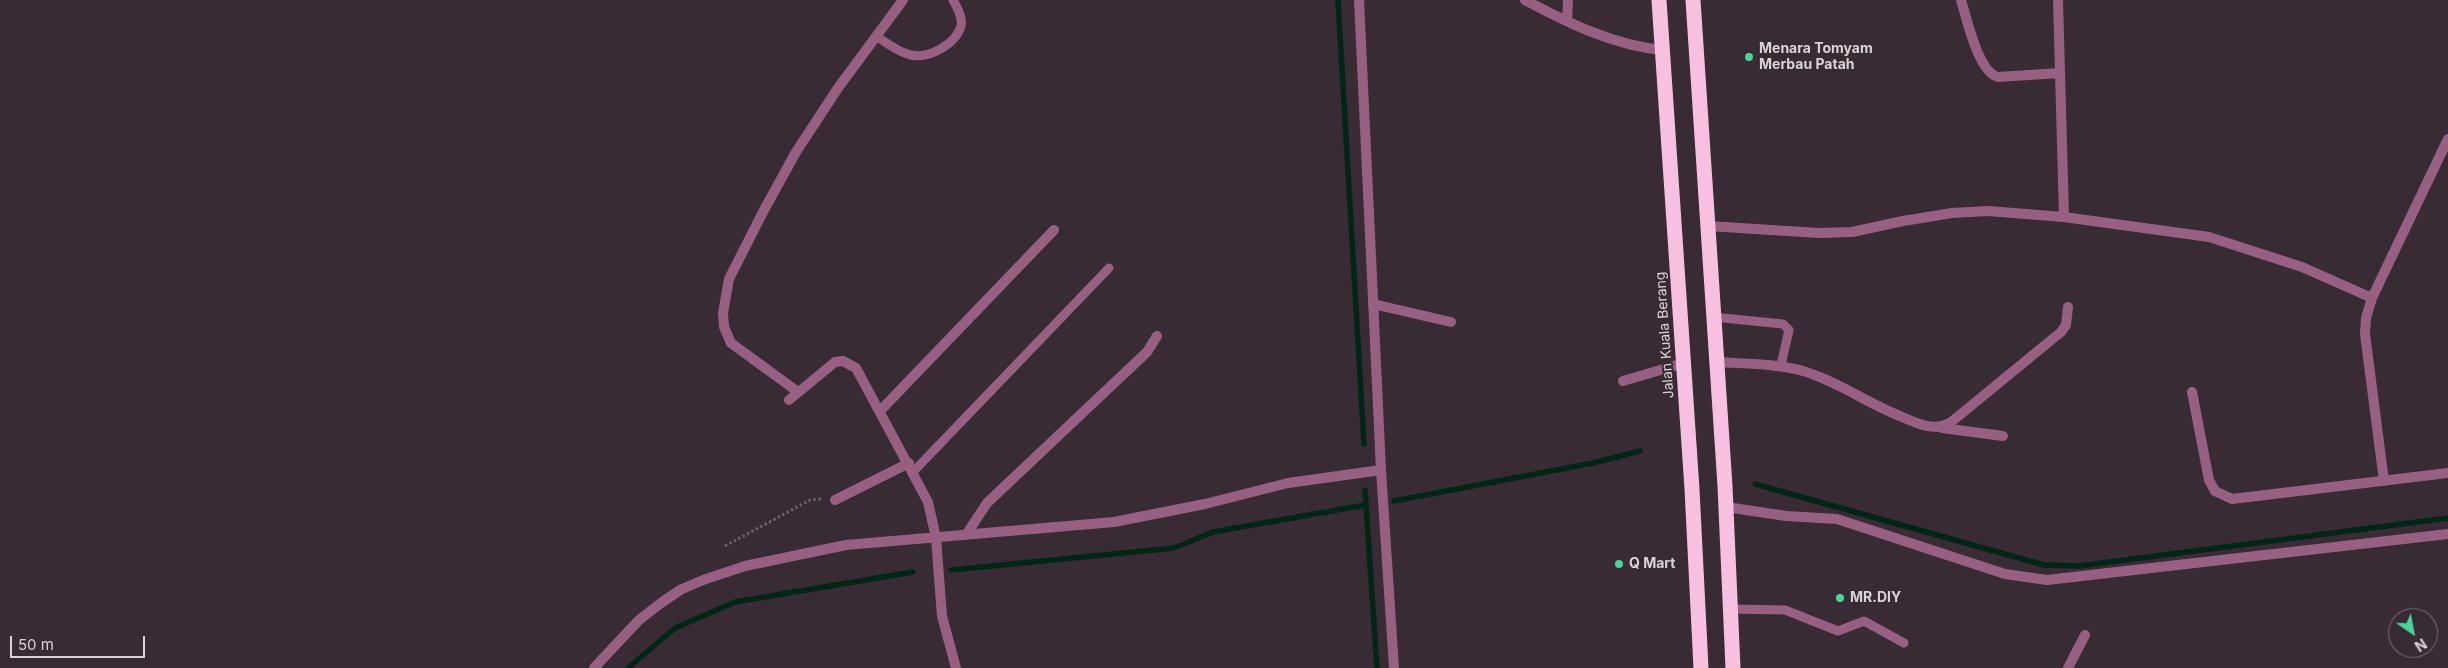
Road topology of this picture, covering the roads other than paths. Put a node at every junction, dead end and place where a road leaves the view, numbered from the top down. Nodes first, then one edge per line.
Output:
1 (903, 0) edge
2 (953, 0) edge
3 (1360, 0) edge
4 (1525, 0) edge
5 (1568, 0) edge
6 (1659, 0) edge
7 (1693, 0) edge
8 (1961, 0) edge
9 (2058, 0) edge
10 (1567, 21) junction
11 (877, 37) junction
12 (1662, 50) junction
13 (2060, 73) junction
14 (2448, 138) edge
15 (2064, 217) junction
16 (1708, 226) junction
17 (1054, 230) dead end
18 (1109, 268) dead end
19 (2372, 298) junction
20 (1373, 304) junction
21 (2068, 308) dead end
22 (1713, 316) junction
23 (1451, 322) dead end
24 (1157, 336) dead end
25 (1716, 362) junction
26 (1684, 363) junction
27 (1781, 365) junction
28 (1624, 381) dead end
29 (798, 392) junction
30 (2192, 392) dead end
31 (789, 400) dead end
32 (880, 411) junction
33 (1942, 428) junction
34 (2003, 436) dead end
35 (911, 468) junction
36 (1381, 470) junction
37 (2448, 473) edge
38 (2384, 481) junction
39 (835, 500) road end
40 (1726, 507) junction
41 (2448, 534) edge
42 (966, 535) junction
43 (936, 538) junction
44 (1730, 609) junction
45 (2086, 635) dead end
46 (1904, 643) dead end
47 (594, 668) edge
48 (956, 668) edge
49 (1394, 668) edge
50 (1701, 668) edge
51 (1733, 668) edge
52 (2068, 668) edge

1 - 11 street
2 - 11 lane
3 - 20 street
4 - 10 street
5 - 10 street
6 - 12 highway, Jalan Kuala Berang
7 - 16 highway
8 - 13 street
9 - 13 street
10 - 12 street
11 - 29 street
12 - 26 highway, Jalan Kuala Berang
13 - 15 street
14 - 19 street
15 - 16 street
15 - 19 street
16 - 22 highway
17 - 32 street
18 - 35 lane
19 - 38 street
20 - 23 street
20 - 36 street
21 - 33 street
22 - 25 highway
22 - 27 lane
24 - 42 street
25 - 27 street
25 - 40 highway
26 - 28 street
26 - 50 highway, Jalan Kuala Berang
27 - 33 street
29 - 31 street
29 - 32 street
30 - 38 street
32 - 35 street
33 - 34 street
35 - 39 street
35 - 43 street
36 - 42 street
36 - 49 street
37 - 38 street
40 - 41 street
40 - 44 highway
42 - 43 street
43 - 47 street
43 - 48 street
44 - 46 lane
44 - 51 highway
45 - 52 street

